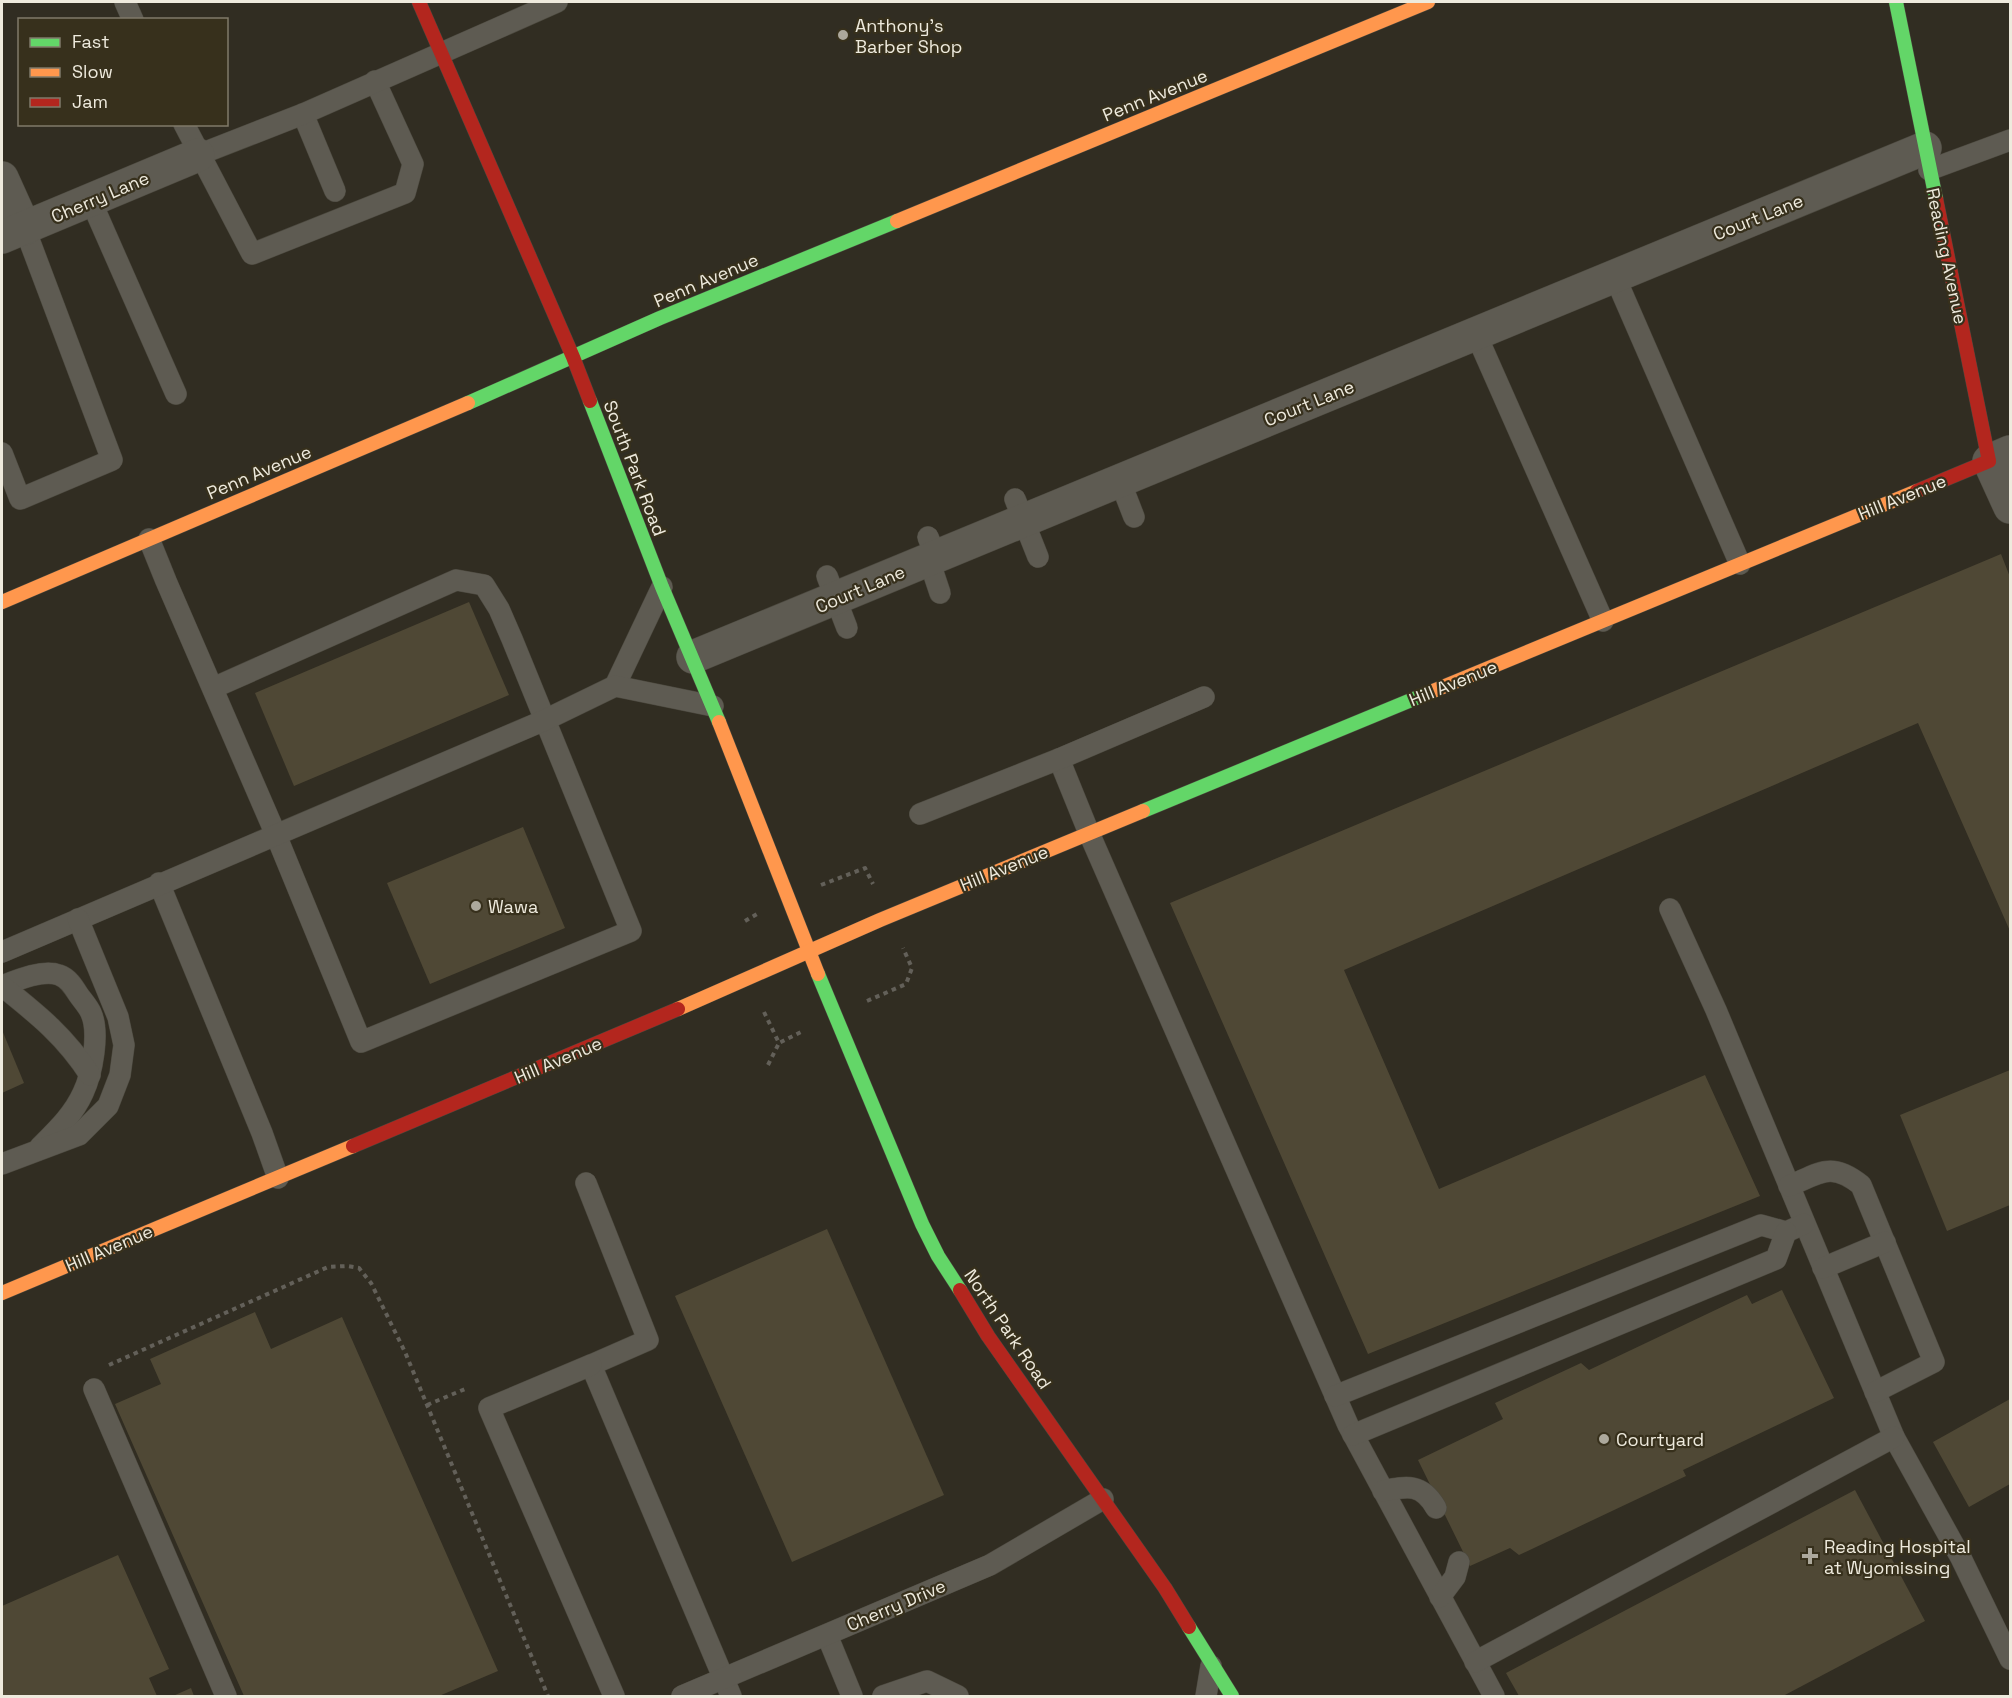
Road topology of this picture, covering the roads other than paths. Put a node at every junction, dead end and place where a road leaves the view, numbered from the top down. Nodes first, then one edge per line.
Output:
1 (125, 2) edge
2 (419, 2) edge
3 (557, 2) edge
4 (1428, 2) edge
5 (1896, 2) edge
6 (132, 18) edge
7 (442, 51) junction
8 (375, 81) junction
9 (303, 114) junction
10 (185, 126) edge
11 (2010, 140) edge
12 (198, 155) junction
13 (1927, 159) junction
14 (2, 178) edge
15 (335, 191) dead end
16 (91, 201) junction
17 (13, 233) edge
18 (1615, 277) junction
19 (1476, 334) junction
20 (573, 357) junction
21 (176, 394) dead end
22 (2, 453) edge
23 (2000, 457) edge
24 (1120, 481) junction
25 (2010, 507) edge
26 (1019, 510) junction
27 (1134, 517) dead end
28 (149, 539) junction
29 (931, 552) junction
30 (1038, 557) dead end
31 (1740, 564) junction
32 (662, 587) junction
33 (940, 592) dead end
34 (2, 602) edge
35 (1603, 621) junction
36 (693, 657) junction
37 (615, 686) junction
38 (213, 688) junction
39 (1204, 697) dead end
40 (713, 706) junction
41 (545, 720) junction
42 (1059, 759) junction
43 (920, 814) dead end
44 (1089, 833) junction
45 (276, 835) junction
46 (159, 883) junction
47 (1670, 909) dead end
48 (78, 919) junction
49 (809, 951) junction
50 (2, 952) edge
51 (2, 986) edge
52 (90, 1075) junction
53 (36, 1151) junction
54 (2, 1164) edge
55 (278, 1178) junction
56 (586, 1183) dead end
57 (1789, 1186) junction
58 (1795, 1228) junction
59 (1885, 1242) junction
60 (1823, 1268) junction
61 (2, 1293) edge
62 (591, 1365) junction
63 (94, 1389) road end
64 (1875, 1392) junction
65 (1335, 1396) junction
66 (1353, 1435) junction
67 (1894, 1437) junction
68 (1383, 1491) junction
69 (1103, 1499) junction
70 (1436, 1508) dead end
71 (1459, 1562) dead end
72 (1440, 1597) junction
73 (826, 1635) junction
74 (2010, 1659) edge
75 (1475, 1662) junction
76 (1211, 1666) junction
77 (727, 1688) edge
78 (226, 1696) edge
79 (614, 1696) edge
80 (682, 1696) edge
81 (852, 1696) edge
82 (883, 1696) edge
83 (958, 1696) edge
84 (1206, 1696) edge
85 (1232, 1696) edge
86 (1494, 1696) edge

1 - 6 lane
2 - 7 street, South Park Road
3 - 7 lane
4 - 20 street, Penn Avenue
5 - 13 street, Reading Avenue
7 - 8 lane
7 - 20 street, South Park Road
8 - 9 lane
8 - 12 lane
9 - 12 lane
9 - 15 lane
10 - 12 lane
11 - 13 lane
12 - 16 street, Cherry Lane
13 - 18 street, Court Lane
13 - 23 street, Reading Avenue
14 - 17 street
16 - 17 street, Cherry Lane
16 - 21 lane
17 - 22 lane
18 - 19 street, Court Lane
18 - 31 lane
19 - 24 street, Court Lane
19 - 35 lane
20 - 28 street, Penn Avenue
20 - 32 street, South Park Road
23 - 25 street, Reading Avenue
23 - 31 street, Hill Avenue
24 - 26 street, Court Lane
24 - 27 lane
26 - 29 street, Court Lane
26 - 30 lane
28 - 34 street, Penn Avenue
28 - 38 lane
29 - 33 lane
29 - 36 street, Court Lane
31 - 35 street, Hill Avenue
32 - 36 street, South Park Road
32 - 37 lane
35 - 44 street, Hill Avenue
36 - 40 street, South Park Road
37 - 40 lane
37 - 41 lane
38 - 41 lane
38 - 45 lane
39 - 42 lane
40 - 49 street, South Park Road
41 - 45 lane
41 - 45 lane
42 - 43 lane
42 - 44 lane
44 - 49 street, Hill Avenue
44 - 65 lane
45 - 46 lane
46 - 48 lane
46 - 55 lane
47 - 57 lane
48 - 50 lane
48 - 53 lane
49 - 55 street, Hill Avenue
49 - 69 street, North Park Road
51 - 52 lane
51 - 52 lane
52 - 53 lane
53 - 54 lane
55 - 61 street, Hill Avenue
56 - 62 lane
57 - 58 lane
57 - 59 lane
58 - 60 lane
58 - 65 lane
58 - 66 lane
59 - 60 lane
59 - 64 lane
60 - 64 lane
62 - 77 lane
62 - 79 lane
63 - 78 lane
64 - 67 lane
65 - 66 lane
66 - 68 lane
67 - 74 lane
67 - 75 lane
68 - 70 lane
68 - 72 lane
69 - 73 lane, Cherry Drive
69 - 76 street, North Park Road
71 - 72 lane
72 - 75 lane
73 - 77 lane, Cherry Drive
73 - 81 lane
75 - 86 lane
76 - 84 lane
76 - 85 street, North Park Road
77 - 80 lane, Cherry Drive
82 - 83 lane

